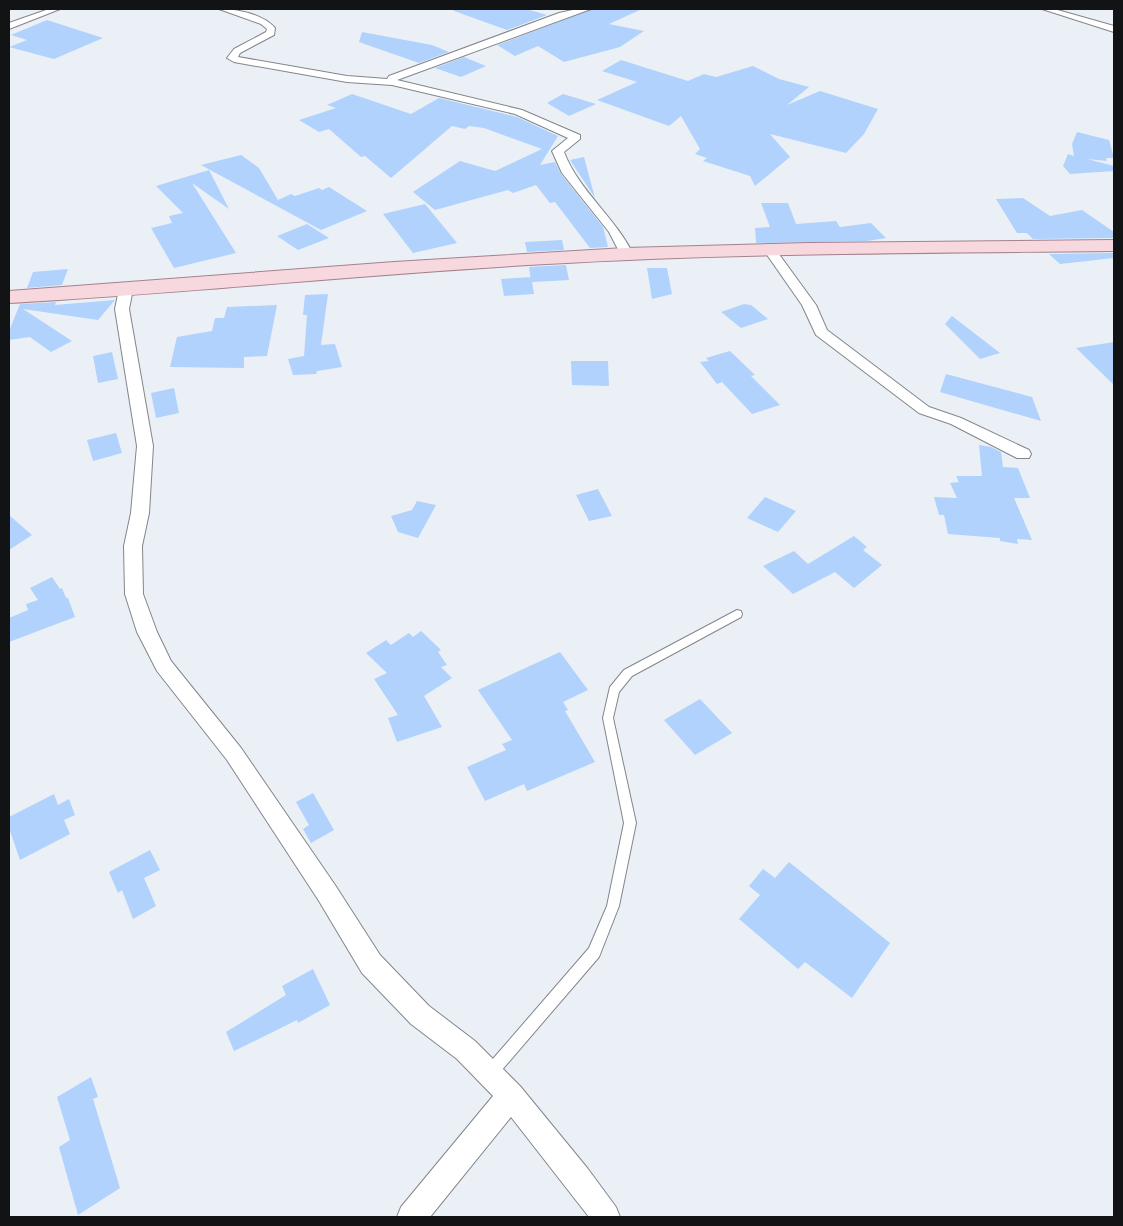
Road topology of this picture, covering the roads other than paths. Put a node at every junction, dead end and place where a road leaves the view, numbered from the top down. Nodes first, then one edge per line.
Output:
1 (56, 9) edge
2 (223, 9) edge
3 (546, 9) edge
4 (588, 9) edge
5 (1046, 9) edge
6 (562, 15) junction
7 (9, 26) edge
8 (1114, 29) edge
9 (392, 82) junction
10 (1114, 244) edge
11 (769, 249) junction
12 (626, 254) junction
13 (126, 289) junction
14 (9, 297) edge
15 (1023, 454) dead end
16 (737, 614) dead end
17 (489, 1073) junction
18 (511, 1095) junction
19 (411, 1217) edge
20 (606, 1217) edge

1 - 7 street
2 - 9 street
3 - 6 street
4 - 6 street
5 - 8 street
6 - 9 street
9 - 12 street
10 - 11 main road
11 - 12 main road
11 - 15 street
12 - 13 main road
13 - 14 main road
13 - 17 street
16 - 17 lane
17 - 18 street
18 - 19 street
18 - 20 street

